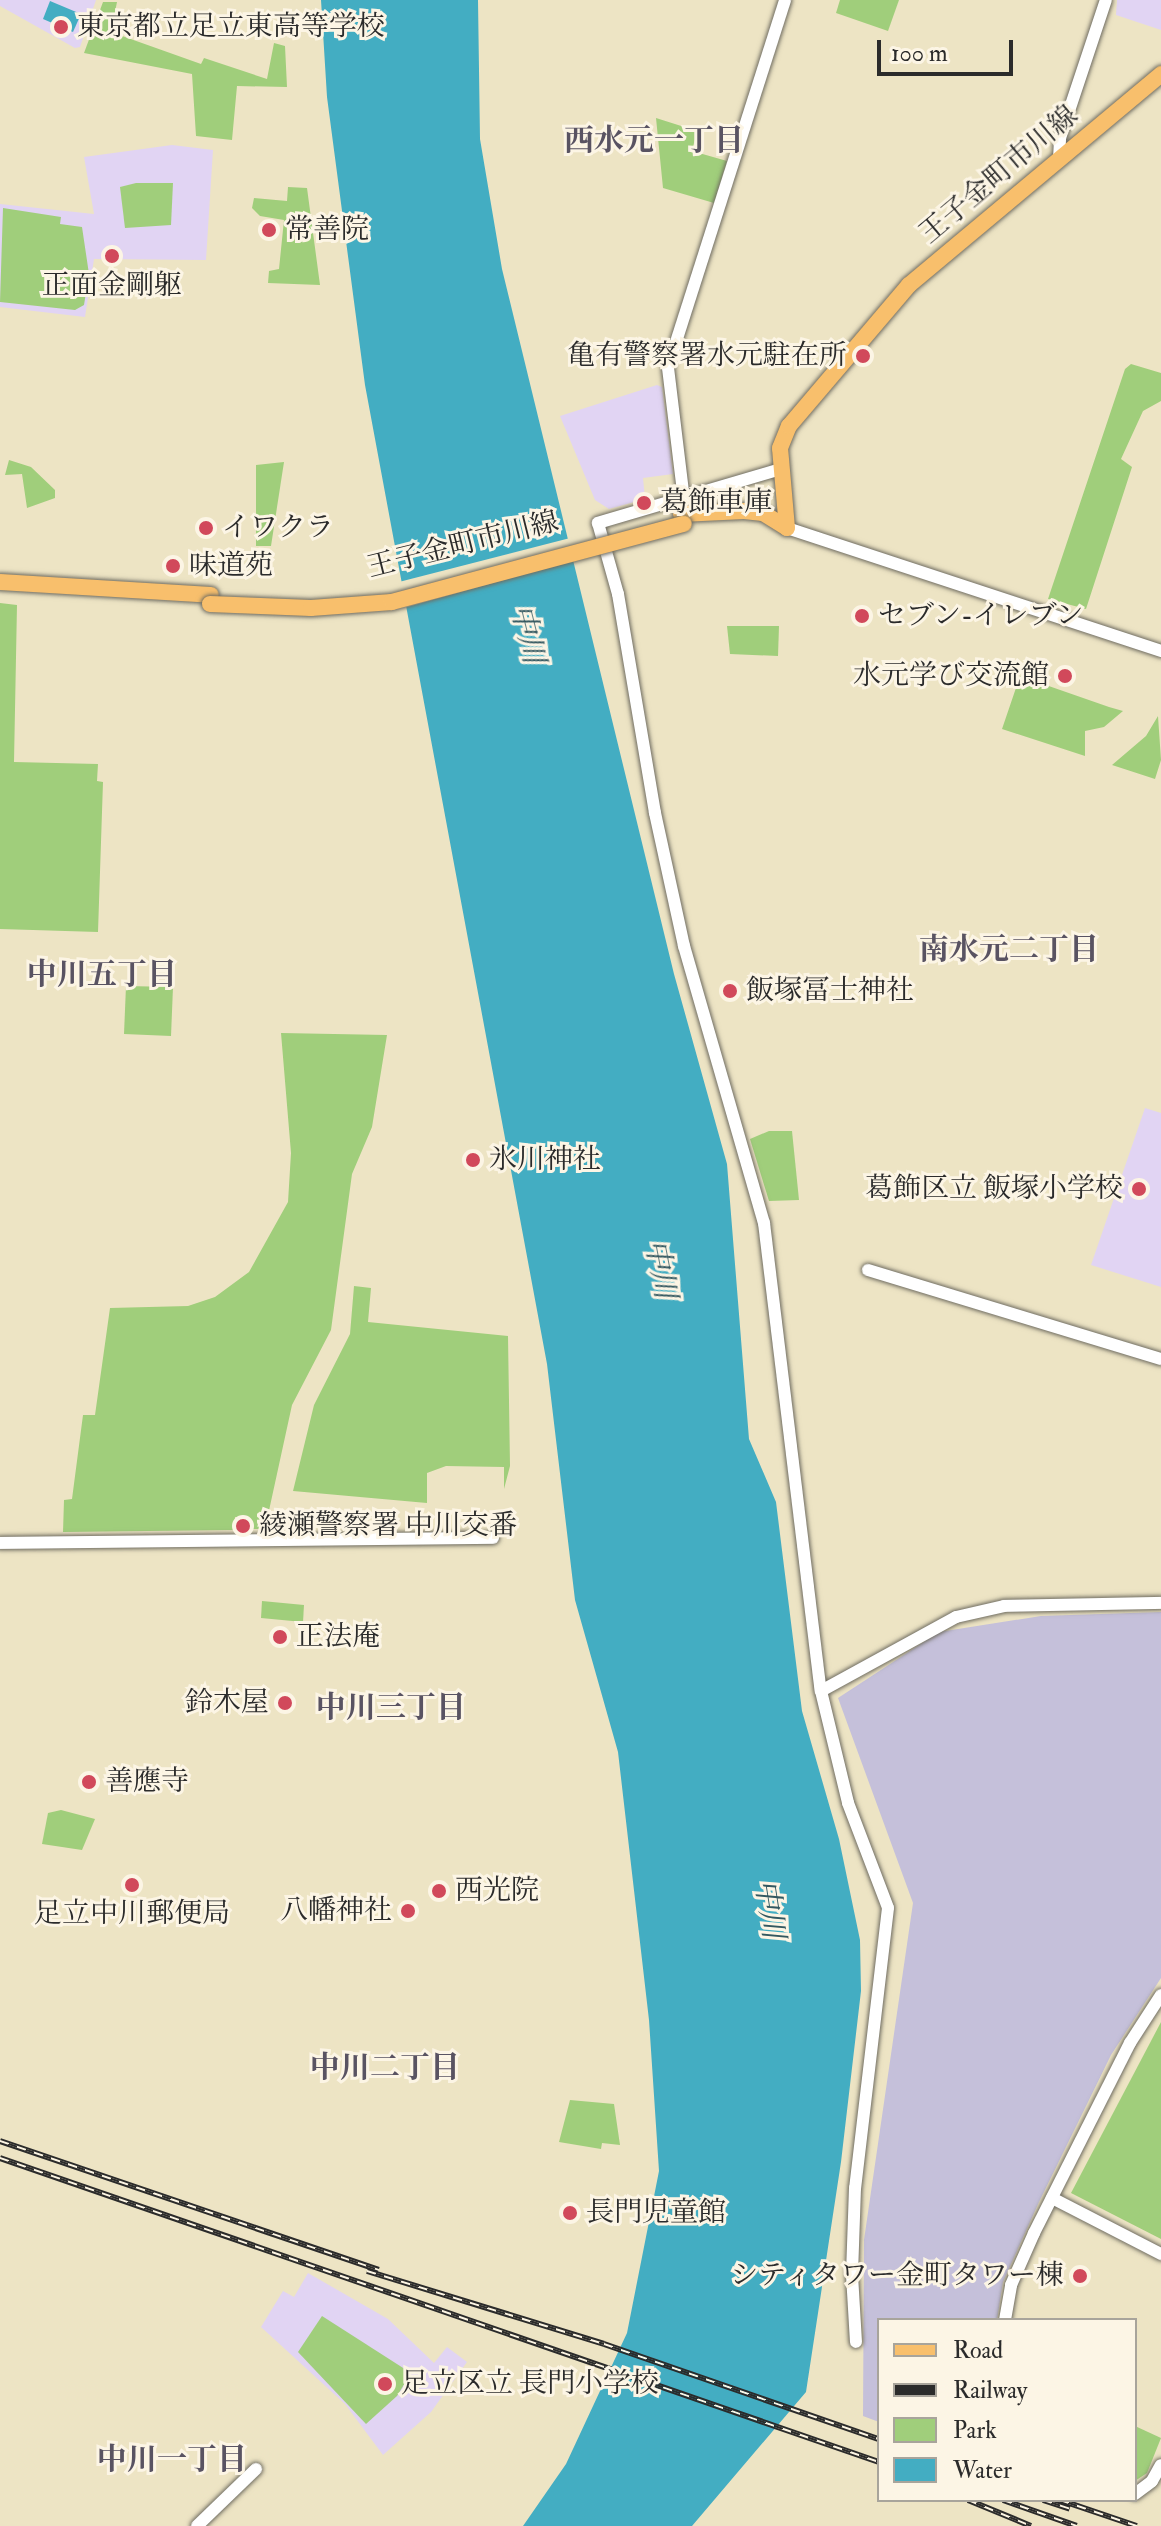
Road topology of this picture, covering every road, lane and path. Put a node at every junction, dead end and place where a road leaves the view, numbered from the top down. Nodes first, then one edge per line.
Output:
1 (785, 0) edge
2 (1106, 0) edge
3 (1161, 74) edge
4 (1059, 159) junction
5 (781, 469) junction
6 (683, 513) junction
7 (787, 528) junction
8 (0, 582) edge
9 (0, 589) edge
10 (210, 599) junction
11 (1161, 651) edge
12 (868, 1270) dead end
13 (1161, 1359) edge
14 (493, 1538) dead end
15 (0, 1543) edge
16 (1161, 1603) edge
17 (821, 1691) junction
18 (1161, 1995) edge
19 (1052, 2198) junction
20 (1161, 2254) edge
21 (1005, 2318) edge
22 (856, 2342) dead end
23 (1161, 2465) edge
24 (256, 2469) dead end
25 (1137, 2492) edge
26 (197, 2526) edge

1 - 6 street
2 - 4 street
3 - 4 main road, 王子金町市川線
4 - 5 main road, 王子金町市川線
5 - 6 street
5 - 7 main road, 王子金町市川線
6 - 7 main road, 王子金町市川線
6 - 10 main road, 王子金町市川線
6 - 17 street
7 - 11 street
8 - 10 main road, 王子金町市川線
9 - 10 main road, 王子金町市川線
12 - 13 street
14 - 15 street
16 - 17 street
17 - 22 street
18 - 19 street
19 - 20 street
19 - 21 street
23 - 25 street
24 - 26 street

